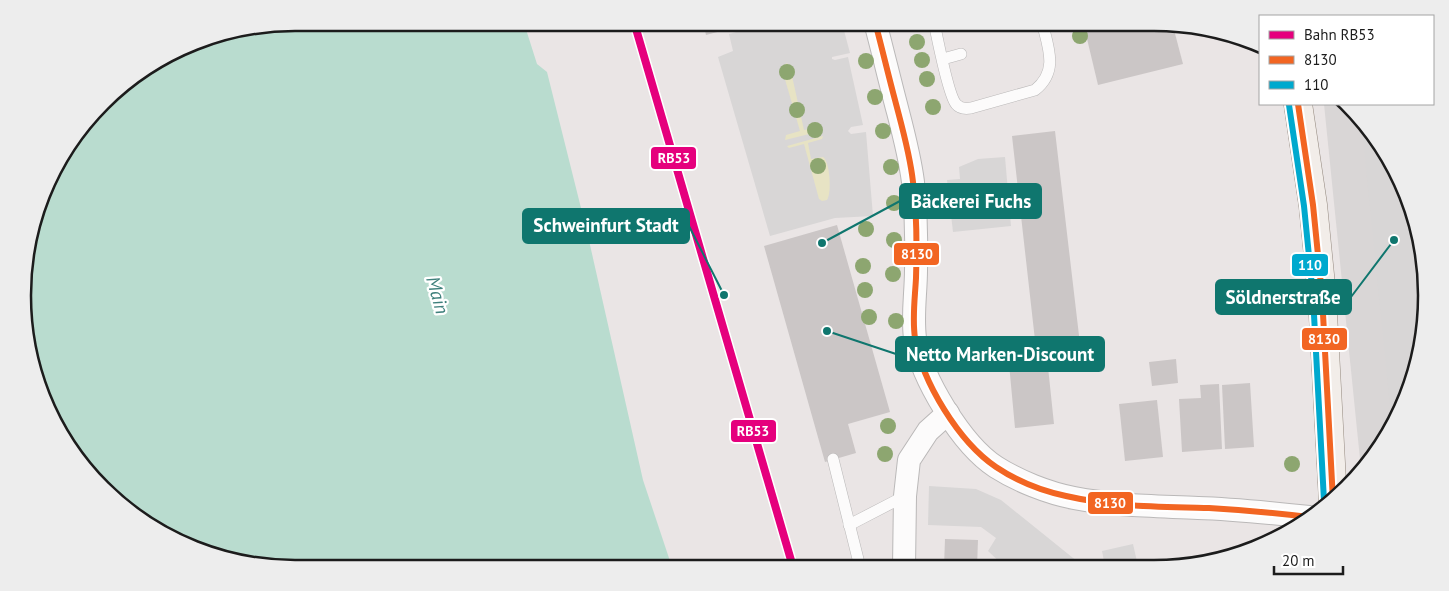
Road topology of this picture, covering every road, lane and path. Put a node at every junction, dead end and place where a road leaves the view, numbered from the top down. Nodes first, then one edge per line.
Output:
1 (877, 31) edge
2 (936, 31) edge
3 (1044, 31) edge
4 (961, 54) dead end
5 (943, 60) junction
6 (1298, 105) edge
7 (948, 413) junction
8 (832, 459) dead end
9 (1332, 490) edge
10 (905, 496) junction
11 (1299, 516) edge
12 (849, 525) junction
13 (858, 560) edge
14 (904, 560) edge

1 - 7 street
2 - 5 lane
3 - 5 lane
4 - 5 lane
6 - 9 main road
7 - 10 street
7 - 11 street
8 - 12 lane
10 - 12 lane
10 - 14 street
12 - 13 lane

